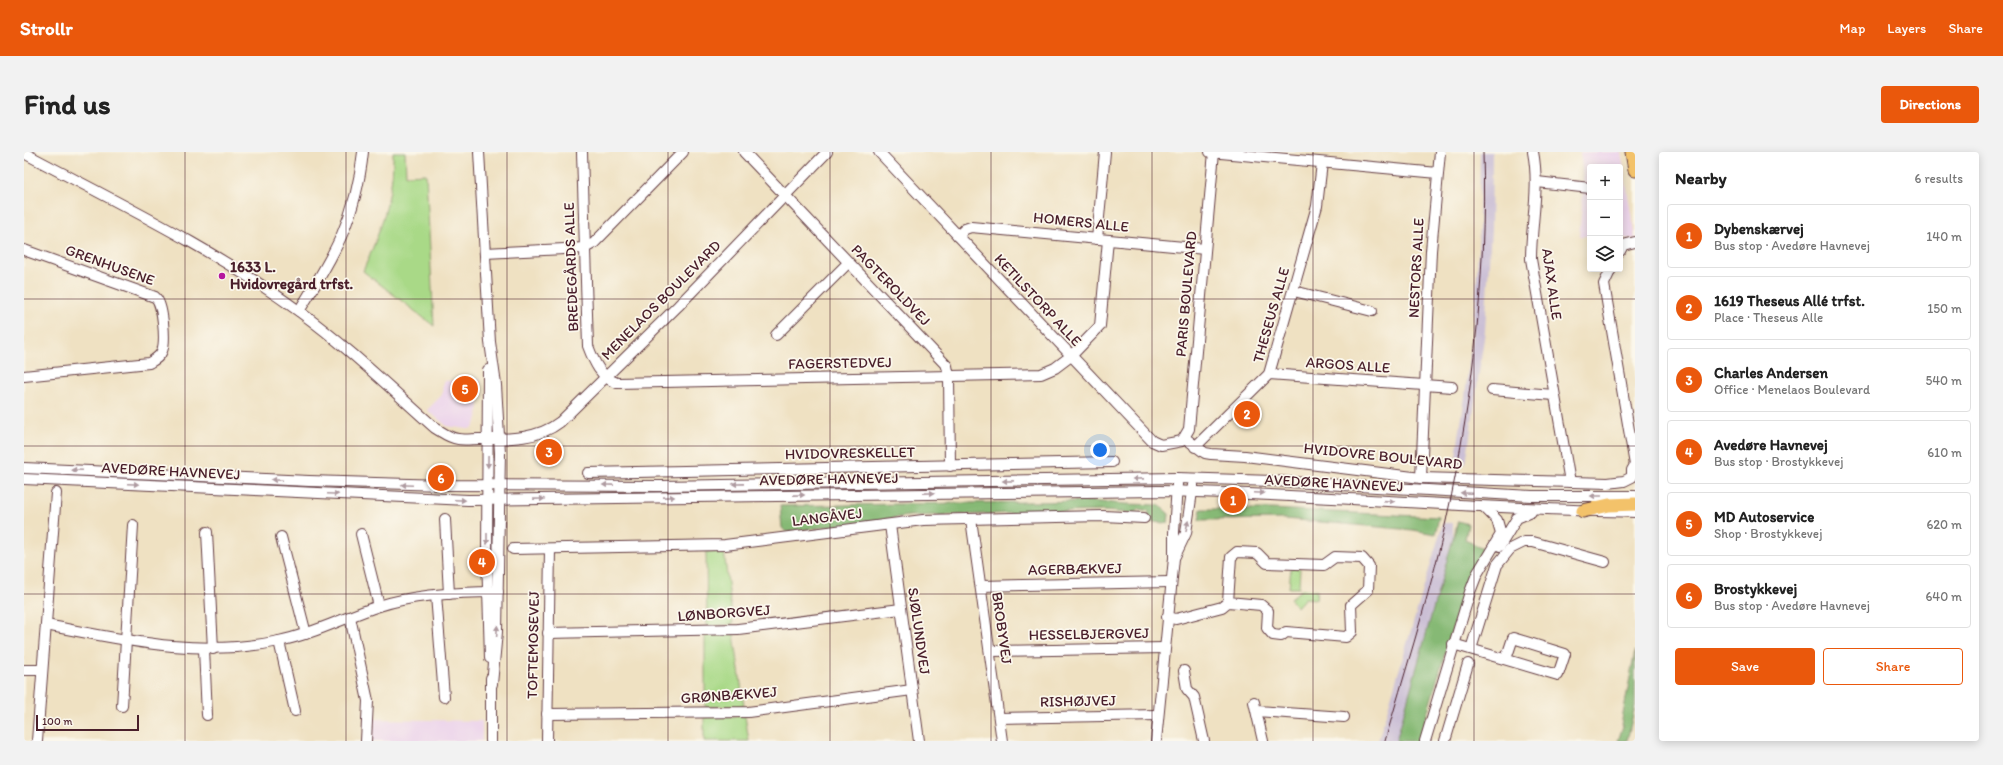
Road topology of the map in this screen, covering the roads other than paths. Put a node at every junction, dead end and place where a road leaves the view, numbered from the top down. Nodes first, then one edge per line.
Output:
1 (363, 152) edge
2 (479, 152) edge
3 (582, 152) edge
4 (683, 152) edge
5 (744, 152) edge
6 (827, 152) edge
7 (879, 152) edge
8 (1105, 152) edge
9 (1210, 152) edge
10 (1214, 152) edge
11 (1440, 152) edge
12 (1533, 152) edge
13 (1632, 152) edge
14 (24, 153) edge
15 (1322, 162) junction
16 (1635, 170) edge
17 (1438, 173) junction
18 (1537, 182) junction
19 (1587, 188) edge
20 (785, 196) junction
21 (958, 236) junction
22 (1102, 240) junction
23 (1635, 242) edge
24 (1623, 245) edge
25 (585, 248) junction
26 (1205, 249) junction
27 (24, 250) edge
28 (485, 253) junction
29 (848, 263) junction
30 (1610, 272) edge
31 (1294, 291) junction
32 (299, 311) junction
33 (1372, 311) dead end
34 (776, 335) dead end
35 (490, 342) junction
36 (1071, 356) junction
37 (1269, 374) junction
38 (24, 376) edge
39 (949, 376) junction
40 (606, 377) junction
41 (1425, 386) junction
42 (1452, 387) dead end
43 (1492, 390) dead end
44 (1554, 395) junction
45 (1185, 438) junction
46 (488, 439) junction
47 (500, 439) junction
48 (1195, 446) junction
49 (1112, 462) dead end
50 (1635, 465) edge
51 (950, 466) junction
52 (24, 468) edge
53 (588, 473) dead end
54 (1177, 478) junction
55 (1194, 478) junction
56 (1421, 478) junction
57 (24, 479) edge
58 (1570, 482) junction
59 (488, 485) junction
60 (500, 485) junction
61 (1176, 491) junction
62 (1192, 491) junction
63 (56, 493) dead end
64 (1635, 496) edge
65 (488, 500) junction
66 (500, 500) junction
67 (1635, 504) edge
68 (1484, 507) junction
69 (1540, 510) junction
70 (1583, 511) junction
71 (1635, 512) edge
72 (1144, 518) dead end
73 (445, 519) dead end
74 (971, 519) junction
75 (133, 524) dead end
76 (890, 525) junction
77 (206, 532) dead end
78 (362, 534) dead end
79 (281, 537) dead end
80 (513, 549) dead end
81 (550, 549) junction
82 (1174, 558) junction
83 (1487, 559) junction
84 (1605, 562) dead end
85 (1170, 582) junction
86 (981, 586) junction
87 (488, 592) junction
88 (498, 592) junction
89 (449, 594) junction
90 (436, 595) junction
91 (1228, 602) junction
92 (380, 606) junction
93 (902, 609) junction
94 (350, 617) junction
95 (1167, 617) junction
96 (46, 625) junction
97 (548, 633) junction
98 (306, 634) junction
99 (126, 640) junction
100 (279, 641) junction
101 (1454, 644) junction
102 (1164, 648) junction
103 (208, 649) junction
104 (1471, 649) junction
105 (990, 651) junction
106 (1506, 659) junction
107 (1468, 664) dead end
108 (24, 670) edge
109 (42, 670) junction
110 (1184, 671) dead end
111 (492, 684) junction
112 (912, 690) junction
113 (444, 697) dead end
114 (122, 706) dead end
115 (295, 711) dead end
116 (548, 714) junction
117 (207, 715) dead end
118 (1158, 715) junction
119 (1344, 717) dead end
120 (999, 718) junction
121 (36, 741) edge
122 (366, 741) edge
123 (491, 741) edge
124 (547, 741) edge
125 (919, 741) edge
126 (1002, 741) edge
127 (1156, 741) edge
128 (1204, 741) edge
129 (1263, 741) edge
130 (1425, 741) edge
131 (1444, 741) edge

1 - 32 street
2 - 28 street
3 - 25 street, BREDEGÅRDS ALLE
4 - 25 street
5 - 20 street, PAGTEROLDVEJ
6 - 20 street, MENELAOS BOULEVARD
7 - 21 street, KETILSTORP ALLE
8 - 22 street, FAGERSTEDVEJ
9 - 10 street
10 - 15 street
10 - 26 street, PARIS BOULEVARD
11 - 17 street, NESTORS ALLE
12 - 18 street, AJAX ALLE
13 - 16 main road
14 - 32 street, MENELAOS BOULEVARD
15 - 17 street
15 - 31 street, THESEUS ALLE
17 - 41 street, NESTORS ALLE
18 - 19 street
18 - 44 street, AJAX ALLE
20 - 29 street, PAGTEROLDVEJ
20 - 40 street, MENELAOS BOULEVARD
21 - 22 street, HOMERS ALLE
21 - 36 street, KETILSTORP ALLE
22 - 26 street, HOMERS ALLE
22 - 36 street, FAGERSTEDVEJ
23 - 24 street
25 - 28 street
25 - 40 street, BREDEGÅRDS ALLE
26 - 45 street, PARIS BOULEVARD
27 - 38 street, GRENHUSENE
28 - 35 street
29 - 34 street
29 - 39 street, PAGTEROLDVEJ
30 - 50 street
31 - 33 street
31 - 37 street, THESEUS ALLE
32 - 46 street, MENELAOS BOULEVARD
35 - 46 street
35 - 47 street
36 - 39 street, FAGERSTEDVEJ
36 - 45 street, KETILSTORP ALLE
37 - 41 street, ARGOS ALLE
37 - 48 street, THESEUS ALLE
39 - 40 street, FAGERSTEDVEJ
39 - 51 street, PAGTEROLDVEJ
40 - 47 street, MENELAOS BOULEVARD
41 - 42 street
41 - 56 street, NESTORS ALLE
43 - 44 street
44 - 58 street, AJAX ALLE
45 - 48 street, HVIDOVRE BOULEVARD
46 - 47 street, MENELAOS BOULEVARD
46 -> 59 street
47 - 60 street
48 - 56 street, HVIDOVRE BOULEVARD
49 - 51 street, HVIDOVRESKELLET
50 - 58 street, HVIDOVRE BOULEVARD
51 - 53 street, HVIDOVRESKELLET
59 -> 52 street, AVEDØRE HAVNEVEJ
54 - 55 street, AVEDØRE HAVNEVEJ
54 -> 60 street, AVEDØRE HAVNEVEJ
54 - 61 street
55 - 62 street
64 -> 55 street, AVEDØRE HAVNEVEJ
56 - 58 street, HVIDOVRE BOULEVARD
57 -> 65 street, AVEDØRE HAVNEVEJ
59 - 60 street, AVEDØRE HAVNEVEJ
59 - 65 street
60 - 66 street
61 - 62 street, AVEDØRE HAVNEVEJ
66 -> 61 street, AVEDØRE HAVNEVEJ
61 - 82 street
62 -> 68 street, AVEDØRE HAVNEVEJ
82 -> 62 street
63 - 96 street
65 - 66 street, AVEDØRE HAVNEVEJ
65 -> 87 street
66 - 88 street
67 - 70 main road
68 - 69 street, AVEDØRE HAVNEVEJ
68 - 83 street
69 - 70 street, AVEDØRE HAVNEVEJ
69 - 83 street
70 - 71 street, AVEDØRE HAVNEVEJ
72 - 74 street, LANGÅVEJ
73 - 89 street
74 - 76 street, LANGÅVEJ
74 - 86 street, BROBYVEJ
75 - 99 street
76 - 81 street, LANGÅVEJ
76 - 93 street, SJØLUNDVEJ
77 - 103 street
78 - 92 street
79 - 98 street
80 - 81 street, LANGÅVEJ
81 - 97 street, TOFTEMOSEVEJ
82 - 85 street
83 - 101 street
84 - 104 street
85 - 86 street, AGERBÆKVEJ
85 - 95 street
86 - 105 street, BROBYVEJ
87 - 88 street
87 - 89 street
87 - 111 street
111 -> 88 street
89 - 90 street
90 - 92 street
90 - 113 street
91 - 91 street
91 - 95 street
92 - 94 street
93 - 97 street, LØNBORGVEJ
93 - 112 street, SJØLUNDVEJ
94 - 98 street
94 - 122 street
95 - 102 street
96 - 99 street
96 - 109 street
97 - 116 street, TOFTEMOSEVEJ
98 - 100 street
99 - 103 street
99 - 114 street
100 - 103 street
100 - 115 street
101 - 104 street
101 - 130 street
102 - 105 street, HESSELBJERGVEJ
102 - 118 street
103 - 117 street
104 - 106 street
105 - 120 street, BROBYVEJ
106 - 106 street
107 - 131 street
108 - 109 street
109 - 121 street
110 - 128 street
111 - 123 street
112 - 116 street, GRØNBÆKVEJ
112 - 125 street, SJØLUNDVEJ
116 - 124 street, TOFTEMOSEVEJ
118 - 120 street, RISHØJVEJ
118 - 127 street
119 - 129 street
120 - 126 street, BROBYVEJ

